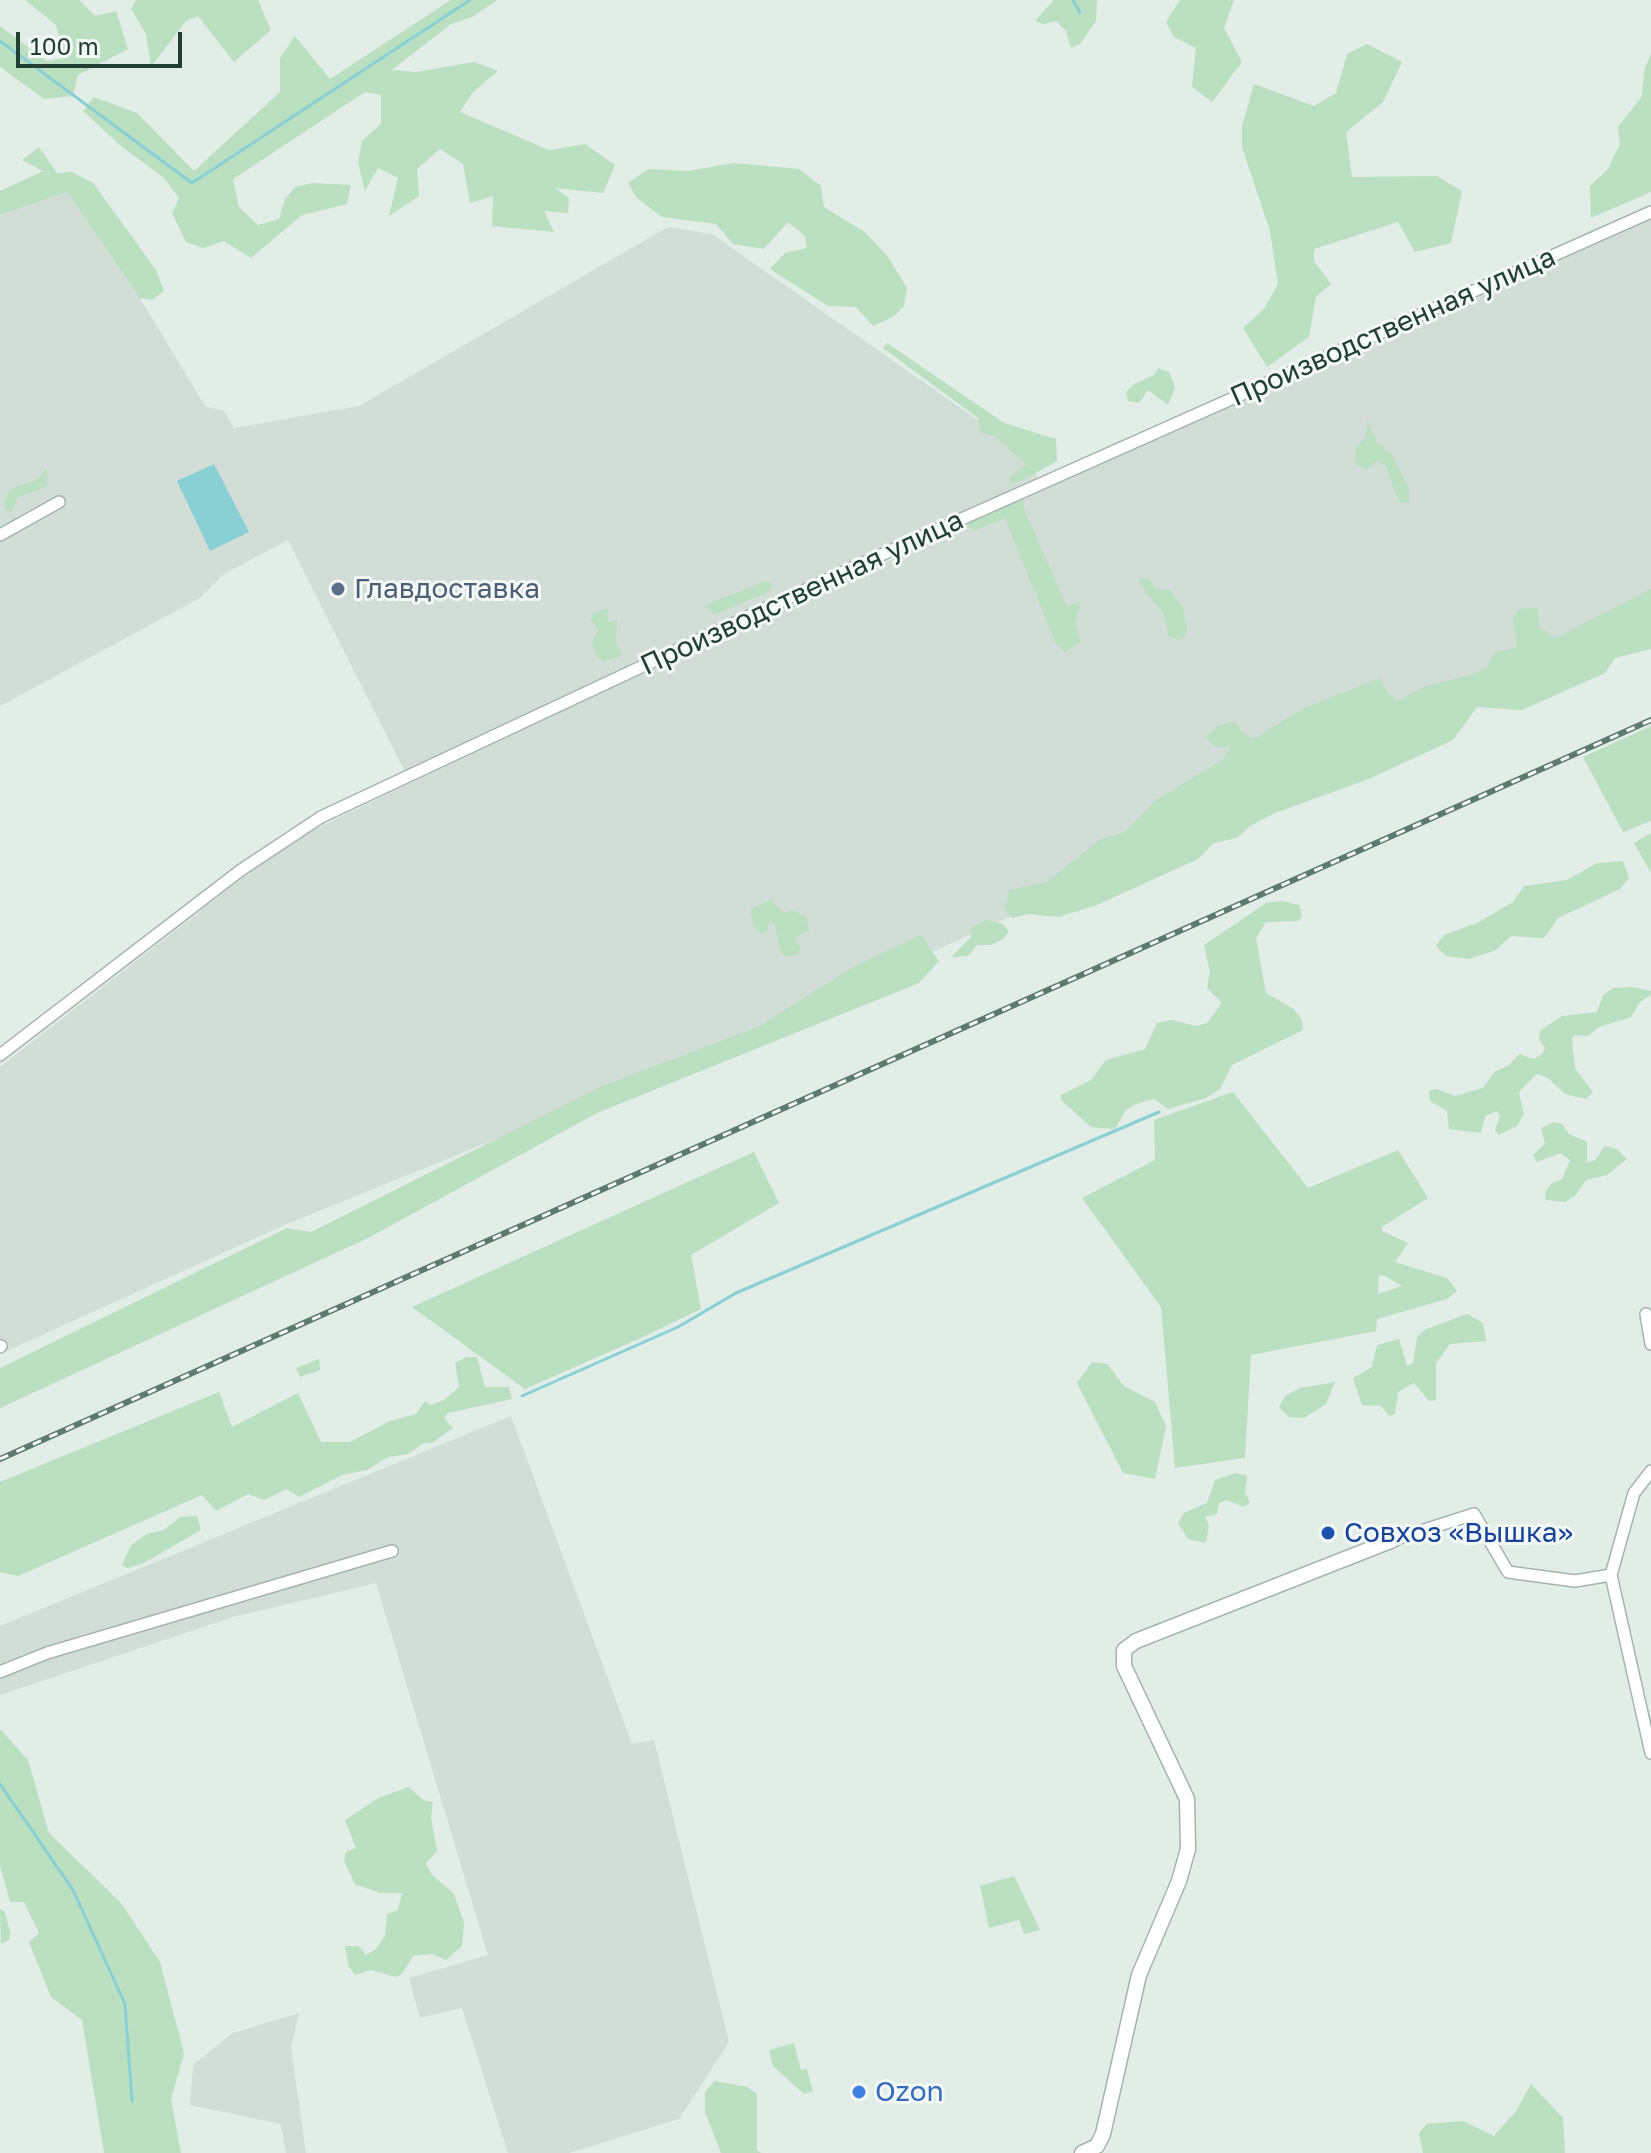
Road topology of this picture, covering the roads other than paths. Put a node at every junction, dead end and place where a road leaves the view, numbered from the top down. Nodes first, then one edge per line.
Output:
1 (1651, 212) edge
2 (59, 502) dead end
3 (0, 535) edge
4 (0, 1055) edge
5 (1646, 1314) dead end
6 (1651, 1344) edge
7 (1651, 1471) edge
8 (1393, 1540) joint
9 (392, 1551) dead end
10 (1611, 1575) junction
11 (0, 1672) edge
12 (1651, 1753) edge
13 (1082, 2153) edge

1 - 4 street, Производственная улица
2 - 3 street
5 - 6 street
7 - 10 street
8 - 10 street
8 - 13 street
9 - 11 street
10 - 12 street

